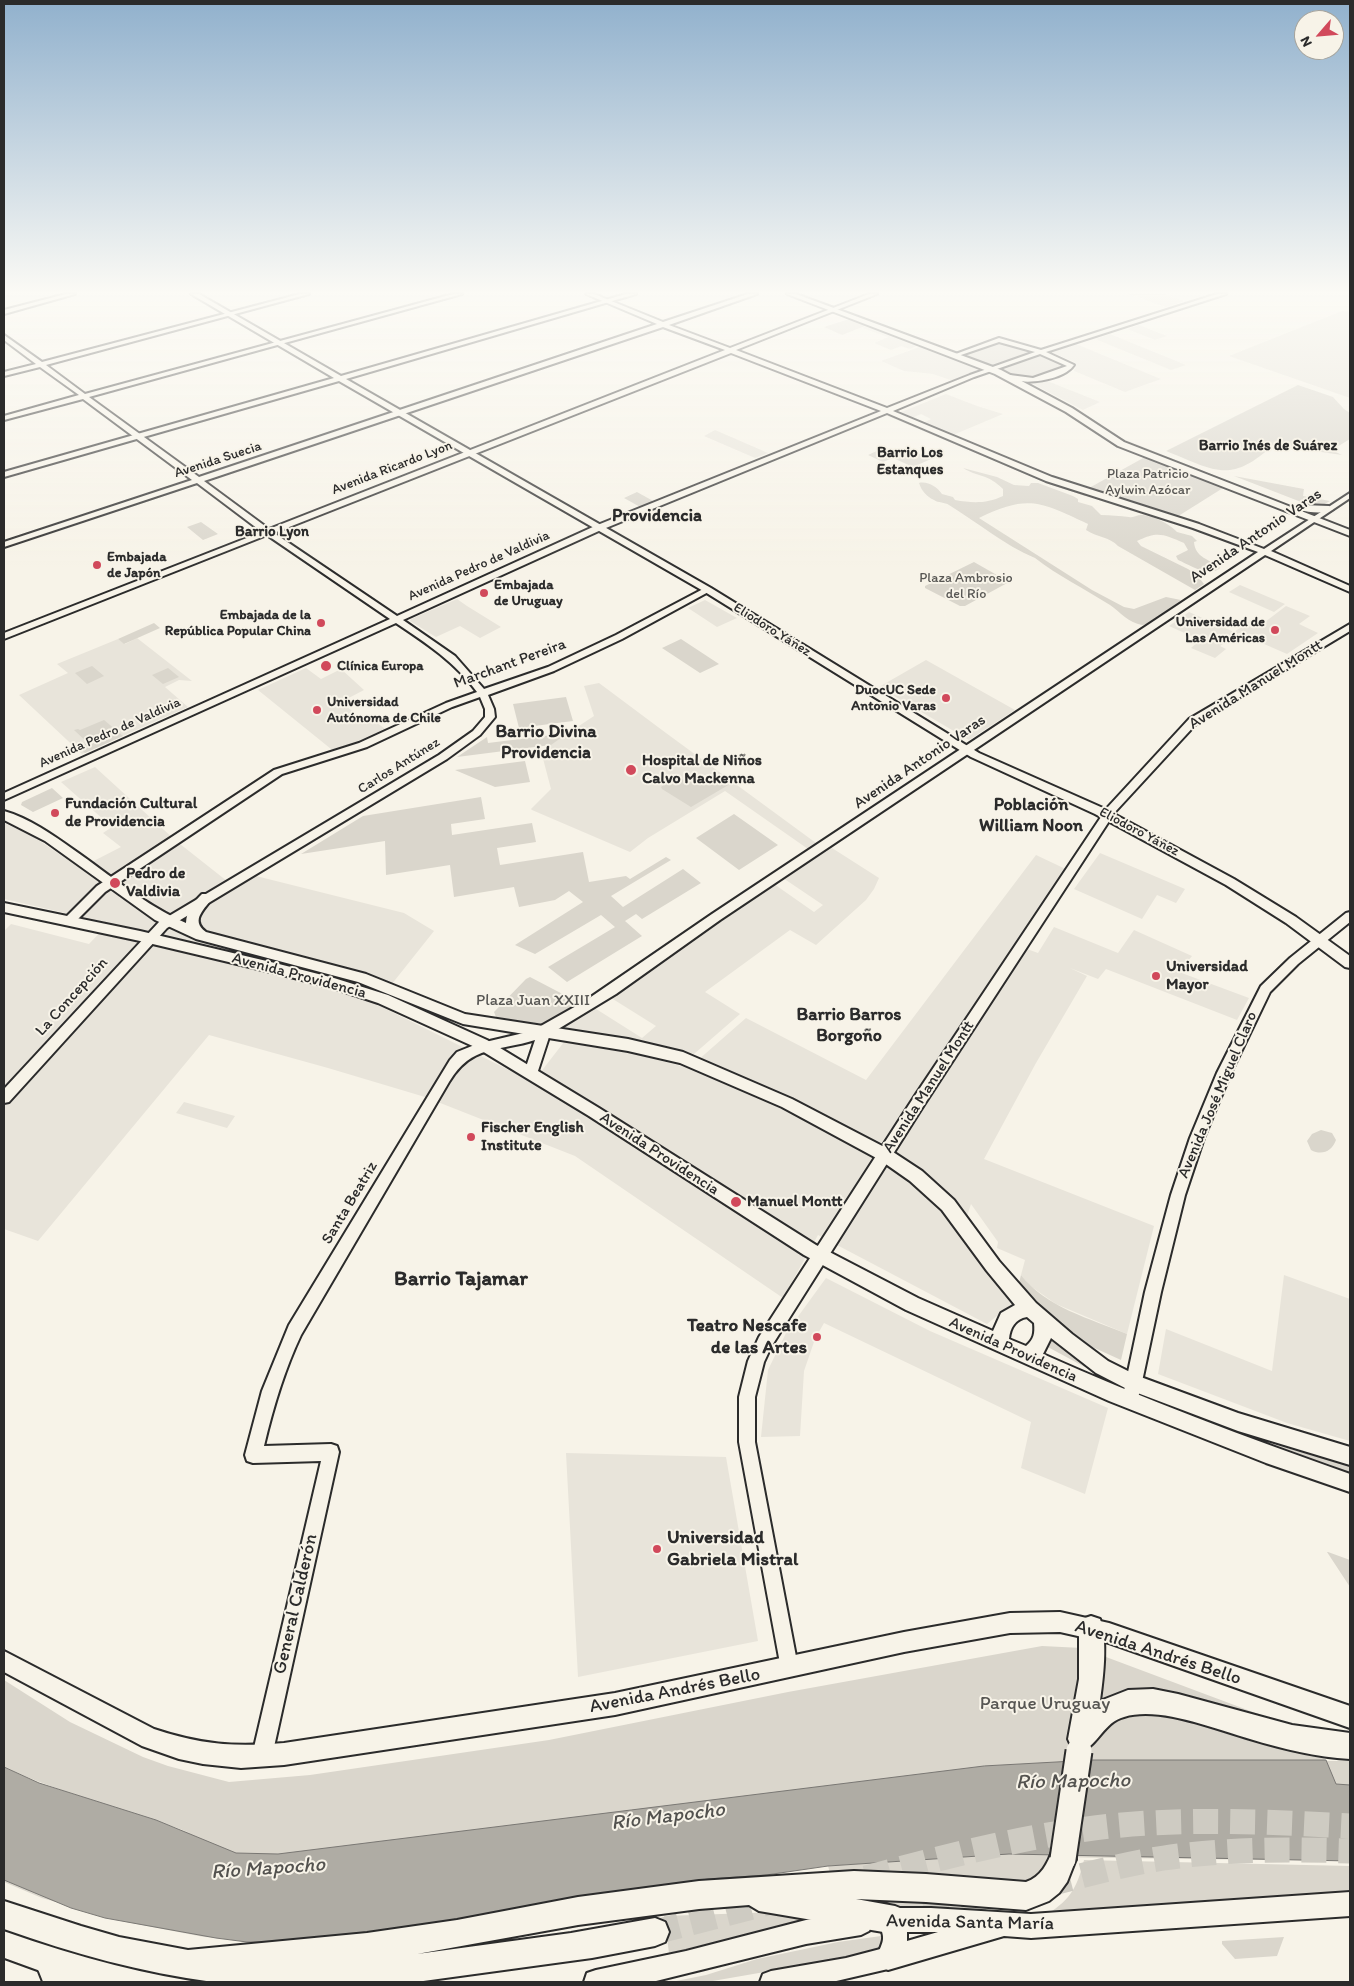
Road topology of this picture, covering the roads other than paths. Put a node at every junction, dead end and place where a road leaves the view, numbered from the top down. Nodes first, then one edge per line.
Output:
1 (71, 387) edge
2 (117, 387) edge
3 (307, 387) edge
4 (353, 387) edge
5 (477, 387) edge
6 (637, 387) edge
7 (825, 387) edge
8 (945, 387) edge
9 (1028, 387) edge
10 (1034, 387) edge
11 (83, 396) junction
12 (886, 410) junction
13 (400, 413) junction
14 (4, 418) edge
15 (1111, 434) junction
16 (135, 435) junction
17 (469, 453) junction
18 (4, 474) edge
19 (197, 481) junction
20 (1350, 495) edge
21 (1295, 506) junction
22 (1329, 509) junction
23 (1316, 517) junction
24 (598, 528) junction
25 (1350, 529) edge
26 (268, 532) junction
27 (1350, 534) edge
28 (4, 545) edge
29 (1264, 552) junction
30 (1350, 589) edge
31 (708, 590) junction
32 (396, 618) junction
33 (1350, 626) edge
34 (4, 636) edge
35 (482, 694) junction
36 (968, 750) junction
37 (4, 797) edge
38 (4, 815) edge
39 (1108, 815) junction
40 (110, 883) junction
41 (207, 897) junction
42 (4, 908) edge
43 (1350, 916) edge
44 (69, 921) junction
45 (167, 921) junction
46 (202, 936) junction
47 (149, 938) junction
48 (1319, 940) junction
49 (1350, 962) edge
50 (544, 1032) junction
51 (486, 1047) junction
52 (531, 1073) junction
53 (4, 1098) edge
54 (885, 1154) junction
55 (820, 1256) junction
56 (1036, 1314) junction
57 (1000, 1343) junction
58 (1027, 1356) junction
59 (1132, 1392) junction
60 (331, 1452) joint
61 (1350, 1456) edge
62 (1350, 1483) edge
63 (1091, 1628) junction
64 (4, 1661) edge
65 (789, 1668) junction
66 (1350, 1717) edge
67 (1080, 1745) junction
68 (1350, 1746) edge
69 (262, 1756) junction
70 (726, 1893) junction
71 (1350, 1904) edge
72 (4, 1915) edge
73 (895, 1920) junction
74 (4, 1921) edge
75 (34, 1926) junction
76 (1004, 1926) junction
77 (655, 1932) tunnel mouth
78 (888, 1958) junction
79 (184, 1965) junction
80 (4, 1974) edge
81 (27, 1982) edge
82 (596, 1982) edge
83 (771, 1982) edge

1 - 11 street, Carlos Antúnez
2 - 11 street
3 - 16 main road
4 - 13 main road, Eliodoro Yáñez
5 - 13 street, Avenida Suecia
6 - 17 street, Avenida Ricardo Lyon
7 - 12 street
8 - 12 street, Avenida Pedro de Valdivia
9 - 15 main road
10 - 15 main road
11 - 14 street
11 - 16 street, Carlos Antúnez
12 - 24 street, Avenida Pedro de Valdivia
12 - 29 street
13 - 17 main road, Eliodoro Yáñez
13 - 19 street, Avenida Suecia
15 - 21 main road
15 - 23 main road
16 - 18 main road
16 - 19 street, Carlos Antúnez
17 - 24 main road, Eliodoro Yáñez
17 - 26 street, Avenida Ricardo Lyon
19 - 26 street, Carlos Antúnez
19 - 28 street, Avenida Suecia
20 - 22 street, Avenida Antonio Varas
21 - 22 main road
21 - 23 main road
22 - 23 street, Avenida Antonio Varas
23 - 25 main road
23 - 27 main road
23 - 29 street, Avenida Antonio Varas
24 - 31 main road, Eliodoro Yáñez
24 - 32 street, Avenida Pedro de Valdivia
26 - 32 street, Carlos Antúnez
26 - 34 street, Avenida Ricardo Lyon
29 - 30 street
29 - 36 street, Avenida Antonio Varas
31 - 35 street, Marchant Pereira
31 - 36 main road, Eliodoro Yáñez
32 - 35 street, Carlos Antúnez
32 - 37 street, Avenida Pedro de Valdivia
33 - 39 street, Avenida Manuel Montt
35 - 40 street, Marchant Pereira
35 - 41 street, Carlos Antúnez
36 - 39 main road, Eliodoro Yáñez
36 - 50 street, Avenida Antonio Varas
38 - 40 main road
39 - 48 main road, Eliodoro Yáñez
39 - 54 street, Avenida Manuel Montt
40 - 44 street, Marchant Pereira
40 - 45 main road
41 - 45 street, Carlos Antúnez
41 - 46 main road
42 - 44 main road, Avenida Providencia
43 - 48 street, Avenida José Miguel Claro
44 - 47 main road, Avenida Providencia
45 - 46 main road
45 - 47 street, La Concepción
46 - 50 main road
47 - 51 main road, Avenida Providencia
47 - 53 street, La Concepción
48 - 49 main road, Eliodoro Yáñez
48 - 59 street, Avenida José Miguel Claro
50 - 51 street, Santa Beatriz
50 - 52 street
50 - 54 main road
51 - 52 main road, Avenida Providencia
51 - 60 street, Santa Beatriz
52 - 55 main road, Avenida Providencia
54 - 55 street, Avenida Manuel Montt
54 - 56 main road
55 - 57 main road, Avenida Providencia
55 - 65 street, Avenida Manuel Montt
56 - 57 main road
56 - 58 main road
56 - 59 main road
57 - 58 main road, Avenida Providencia
58 - 59 main road, Avenida Providencia
59 - 61 main road, Avenida Providencia
59 - 62 main road, Avenida Providencia
60 - 69 street, General Calderón
63 - 65 main road, Avenida Andrés Bello
63 - 66 main road, Avenida Andrés Bello
63 - 67 highway
64 - 69 main road, Avenida Andrés Bello
65 - 69 main road, Avenida Andrés Bello
67 - 68 highway
67 - 70 highway, bridge
70 - 73 highway
70 - 79 highway
71 - 76 main road, Avenida Santa María
72 - 75 highway
73 - 76 main road, Avenida Santa María
73 - 78 main road
73 - 82 main road, Avenida Santa María
74 - 75 highway
75 - 79 highway
76 - 78 main road
77 - 79 highway
78 - 83 street
80 - 81 highway

